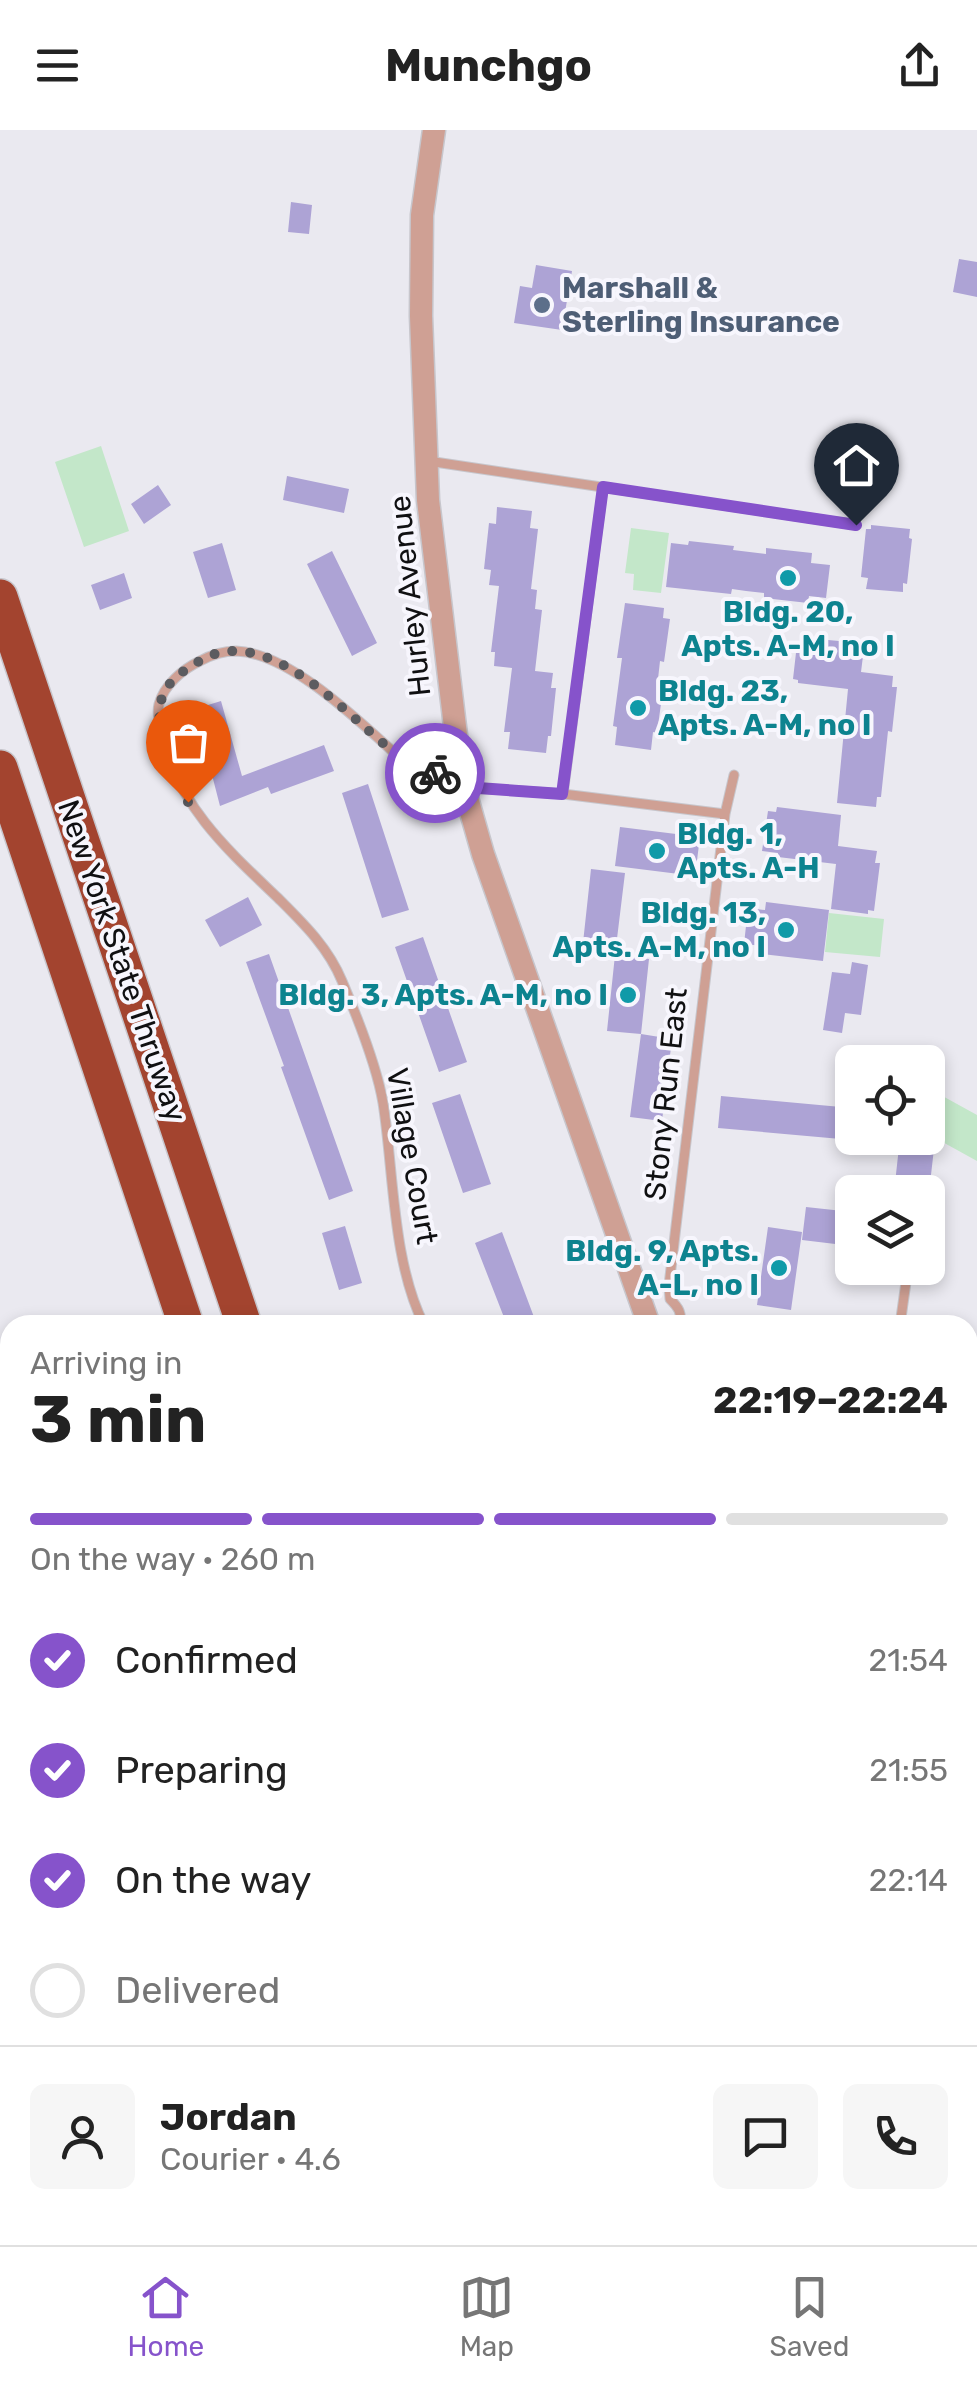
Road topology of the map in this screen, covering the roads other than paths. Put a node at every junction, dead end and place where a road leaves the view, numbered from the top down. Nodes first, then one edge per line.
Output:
1 (434, 130) edge
2 (426, 461) junction
3 (603, 487) junction
4 (856, 525) dead end
5 (0, 598) edge
6 (0, 768) edge
7 (734, 776) dead end
8 (462, 782) junction
9 (562, 794) junction
10 (725, 814) junction
11 (906, 1285) edge
12 (656, 1309) edge
13 (183, 1315) edge
14 (241, 1315) edge
15 (419, 1315) edge
16 (682, 1315) edge
17 (901, 1315) edge

1 - 2 street, Hurley Avenue
2 - 3 lane
2 - 8 street, Hurley Avenue
3 - 4 lane
3 - 9 lane
5 - 14 highway, New York State Thruway
6 - 13 highway, New York State Thruway
7 - 10 lane, Stony Run East
8 - 9 lane
8 - 12 street, Hurley Avenue
8 - 15 lane, Village Court
9 - 10 lane
10 - 12 lane, Stony Run East
11 - 17 lane
12 - 16 lane, Stony Run East

